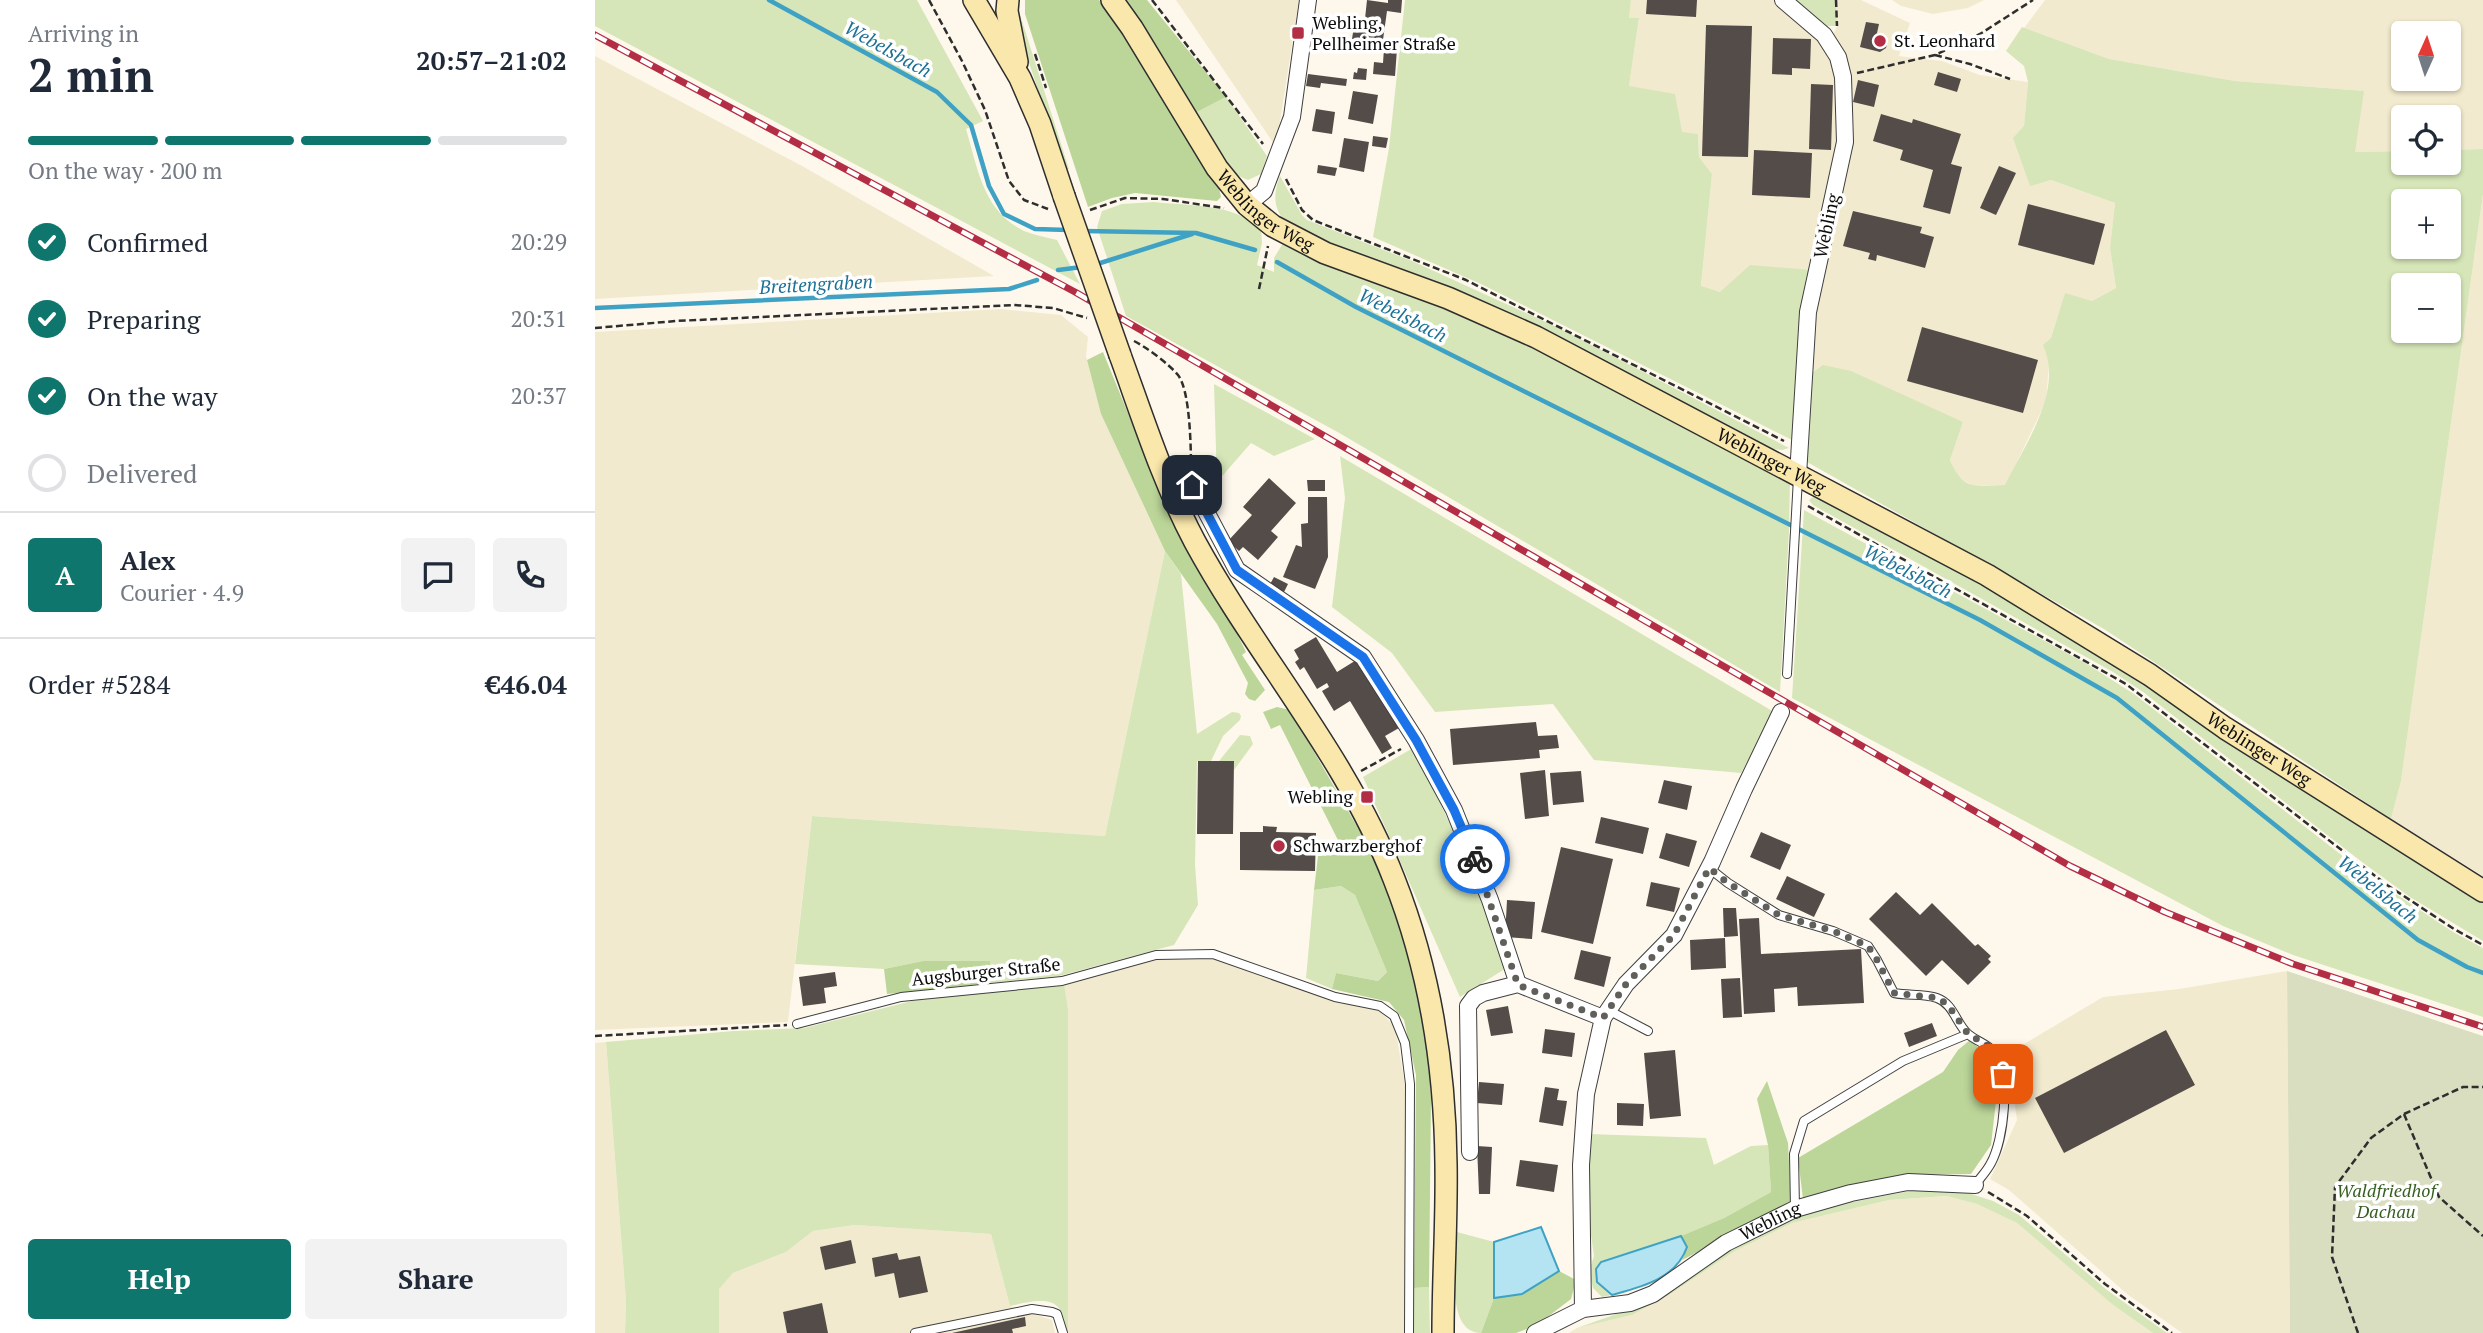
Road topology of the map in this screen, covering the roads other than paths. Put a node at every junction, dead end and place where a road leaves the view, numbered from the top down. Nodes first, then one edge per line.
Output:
1 (974, 0) edge
2 (1009, 0) edge
3 (1112, 0) edge
4 (1308, 0) edge
5 (1783, 0) edge
6 (1020, 78) junction
7 (1247, 205) junction
8 (1798, 475) junction
9 (1192, 485) road end
10 (1787, 674) dead end
11 (1781, 712) dead end
12 (1709, 868) junction
13 (2483, 891) edge
14 (1518, 985) junction
15 (1605, 1014) junction
16 (797, 1024) road end
17 (1648, 1031) dead end
18 (1968, 1034) junction
19 (1470, 1152) dead end
20 (1975, 1185) joint
21 (1795, 1209) junction
22 (1583, 1309) junction
23 (915, 1333) edge
24 (1063, 1333) edge
25 (1409, 1333) edge
26 (1443, 1333) edge
27 (1535, 1333) edge

1 - 6 street
2 - 6 street
3 - 7 street, Weblinger Weg
4 - 7 street
5 - 8 street, Webling
6 - 26 street, bridge
7 - 8 street, Weblinger Weg
8 - 10 lane
8 - 13 street, Weblinger Weg
9 - 14 street
11 - 12 street
12 - 15 street
12 - 18 lane
14 - 15 street
14 - 19 street
15 - 17 lane
15 - 22 street
16 - 25 lane, Augsburger Straße
18 - 20 lane
18 - 21 lane
20 - 21 street, Webling
21 - 22 street, Webling
22 - 27 street, Webling
23 - 24 lane

